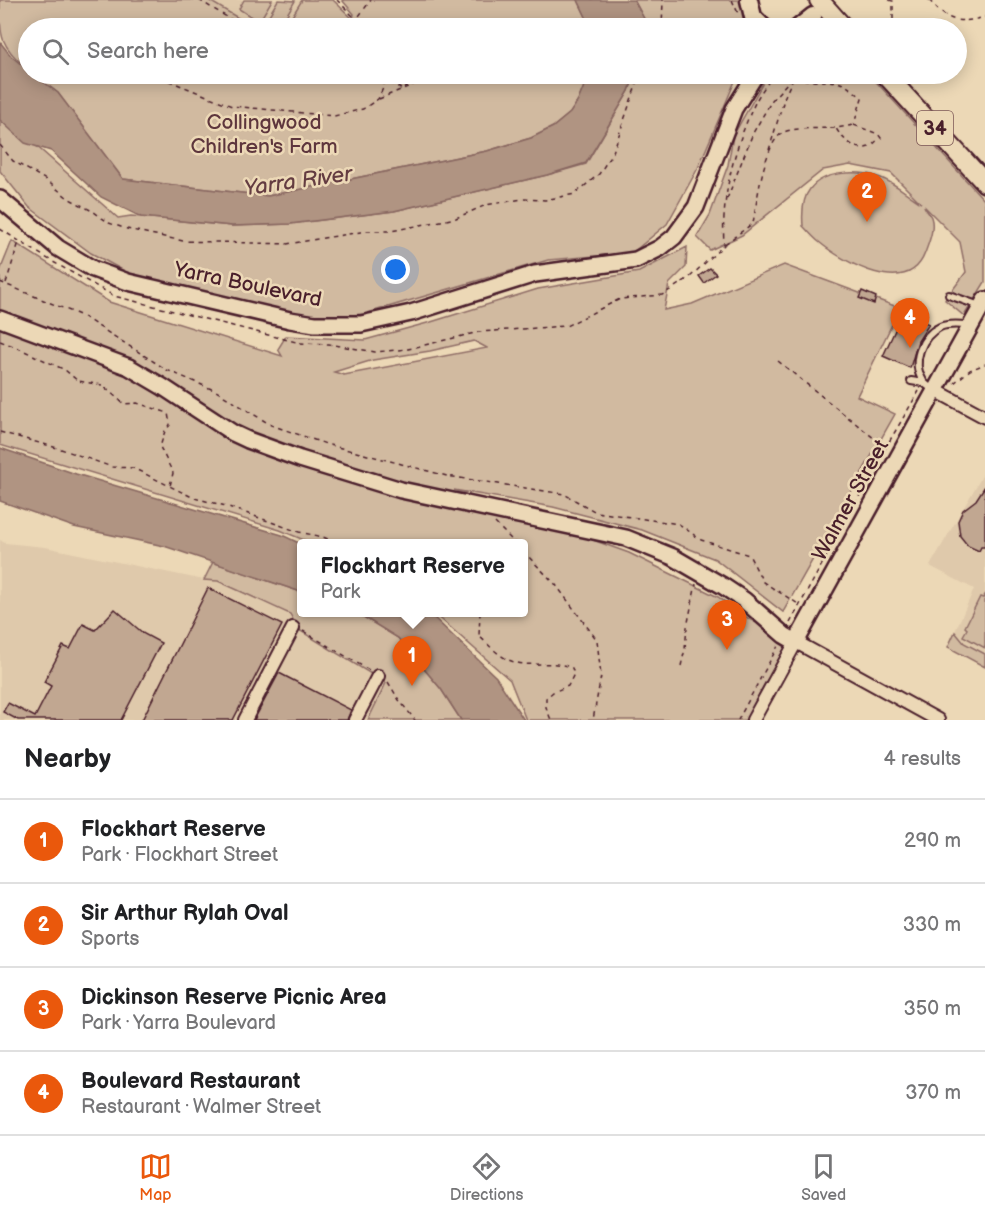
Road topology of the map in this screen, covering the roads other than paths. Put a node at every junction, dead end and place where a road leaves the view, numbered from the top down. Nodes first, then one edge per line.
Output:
1 (749, 0) edge
2 (816, 8) edge
3 (754, 18) edge
4 (830, 18) edge
5 (750, 84) edge
6 (894, 84) edge
7 (985, 183) edge
8 (0, 199) edge
9 (949, 295) dead end
10 (983, 303) edge
11 (0, 319) edge
12 (970, 325) junction
13 (911, 381) dead end
14 (934, 390) junction
15 (985, 417) edge
16 (293, 628) road end
17 (790, 638) junction
18 (378, 676) road end
19 (245, 720) edge
20 (355, 720) edge
21 (753, 720) edge
22 (938, 720) edge

1 - 3 main road
2 - 4 main road
5 - 8 street, Yarra Boulevard
6 - 7 main road, 34
9 - 10 lane
10 - 12 street, Walmer Street
11 - 17 street
12 - 14 street, Walmer Street
12 - 14 lane
13 - 14 lane
14 - 15 street
14 - 17 street, Walmer Street
16 - 19 street
17 - 21 street, Walmer Street
17 - 22 street
18 - 20 street

